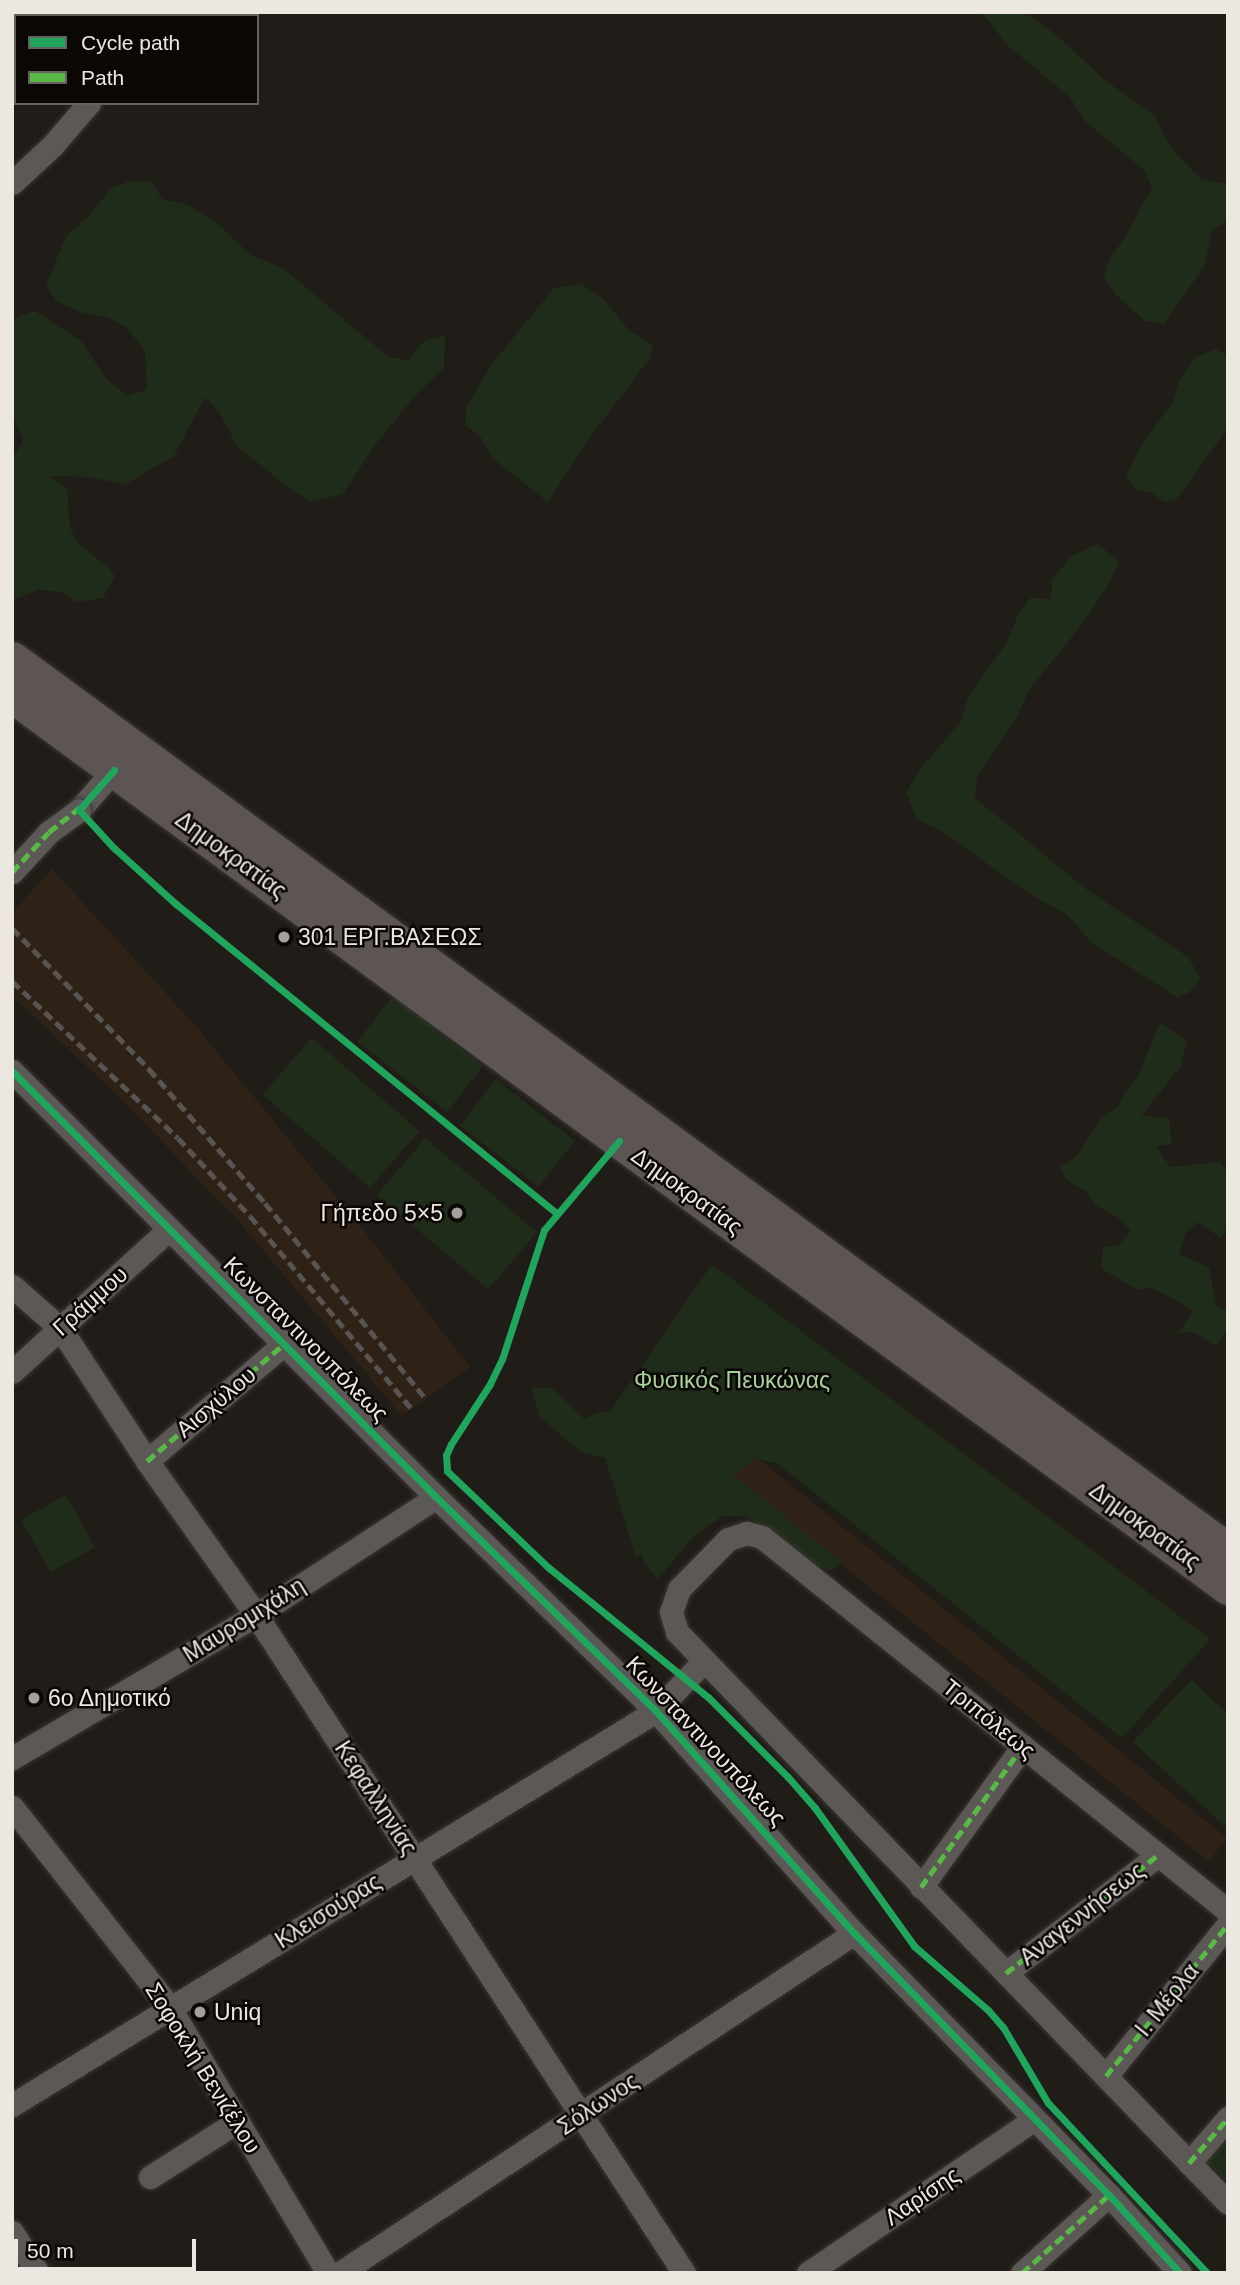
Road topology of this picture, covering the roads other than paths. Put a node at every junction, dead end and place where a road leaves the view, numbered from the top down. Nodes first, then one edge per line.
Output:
1 (87, 105) edge
2 (12, 183) edge
3 (12, 659) edge
4 (12, 695) edge
5 (114, 770) junction
6 (12, 872) edge
7 (12, 1071) edge
8 (169, 1230) junction
9 (12, 1286) edge
10 (60, 1328) junction
11 (285, 1343) junction
12 (12, 1372) edge
13 (147, 1461) junction
14 (436, 1497) junction
15 (1228, 1551) edge
16 (1228, 1587) edge
17 (256, 1615) junction
18 (705, 1661) junction
19 (656, 1712) junction
20 (1023, 1746) junction
21 (12, 1758) edge
22 (12, 1807) edge
23 (1158, 1856) junction
24 (415, 1857) junction
25 (920, 1886) junction
26 (1228, 1911) edge
27 (1228, 1924) edge
28 (854, 1933) junction
29 (1006, 1973) junction
30 (170, 2008) junction
31 (1106, 2076) junction
32 (14, 2100) edge
33 (581, 2116) junction
34 (1228, 2118) edge
35 (1035, 2119) junction
36 (238, 2121) junction
37 (1189, 2163) junction
38 (150, 2177) dead end
39 (1109, 2194) junction
40 (1228, 2203) edge
41 (12, 2232) edge
42 (38, 2273) edge
43 (328, 2273) edge
44 (340, 2273) edge
45 (684, 2273) edge
46 (808, 2273) edge
47 (1022, 2273) edge
48 (1180, 2273) edge

1 - 2 street
3 - 15 main road, Δημοκρατίας
4 - 5 main road, Δημοκρατίας
5 - 6 street, bridge
5 - 16 main road, Δημοκρατίας
7 - 8 street, Κωνσταντινουπόλεως
8 - 10 street, Γράμμου
8 - 11 street, Κωνσταντινουπόλεως
9 - 10 street, Κεφαλληνίας
10 - 12 street, Γράμμου
10 - 13 street, Κεφαλληνίας
11 - 13 street, Αισχύλου
11 - 14 street, Κωνσταντινουπόλεως
13 - 17 street, Κεφαλληνίας
14 - 17 street, Μαυρομιχάλη
14 - 19 street, Κωνσταντινουπόλεως
17 - 21 street, Μαυρομιχάλη
17 - 24 street, Κεφαλληνίας
18 - 19 street, Κλεισούρας
18 - 20 street, Τριπόλεως
18 - 25 street
19 - 24 street, Κλεισούρας
19 - 28 street, Κωνσταντινουπόλεως
20 - 23 street, Τριπόλεως
20 - 25 street
22 - 30 street, Σοφοκλή Βενιζέλου
23 - 26 street, Τριπόλεως
23 - 29 street, Αναγεννήσεως
24 - 30 street, Κλεισούρας
24 - 33 street, Κεφαλληνίας
25 - 29 street
27 - 31 street, Ι. Μέρλα
28 - 33 street, Σόλωνος
28 - 35 street, Κωνσταντινουπόλεως
29 - 31 street
30 - 32 street, Κλεισούρας
30 - 36 street, Σοφοκλή Βενιζέλου
31 - 37 street
33 - 44 street, Σόλωνος
33 - 45 street, Κεφαλληνίας
34 - 37 street
35 - 39 street, Κωνσταντινουπόλεως
35 - 46 street, Λαρίσης
36 - 38 street
36 - 43 street, Σοφοκλή Βενιζέλου
37 - 40 street
39 - 47 street
39 - 48 street, Κωνσταντινουπόλεως
41 - 42 street

